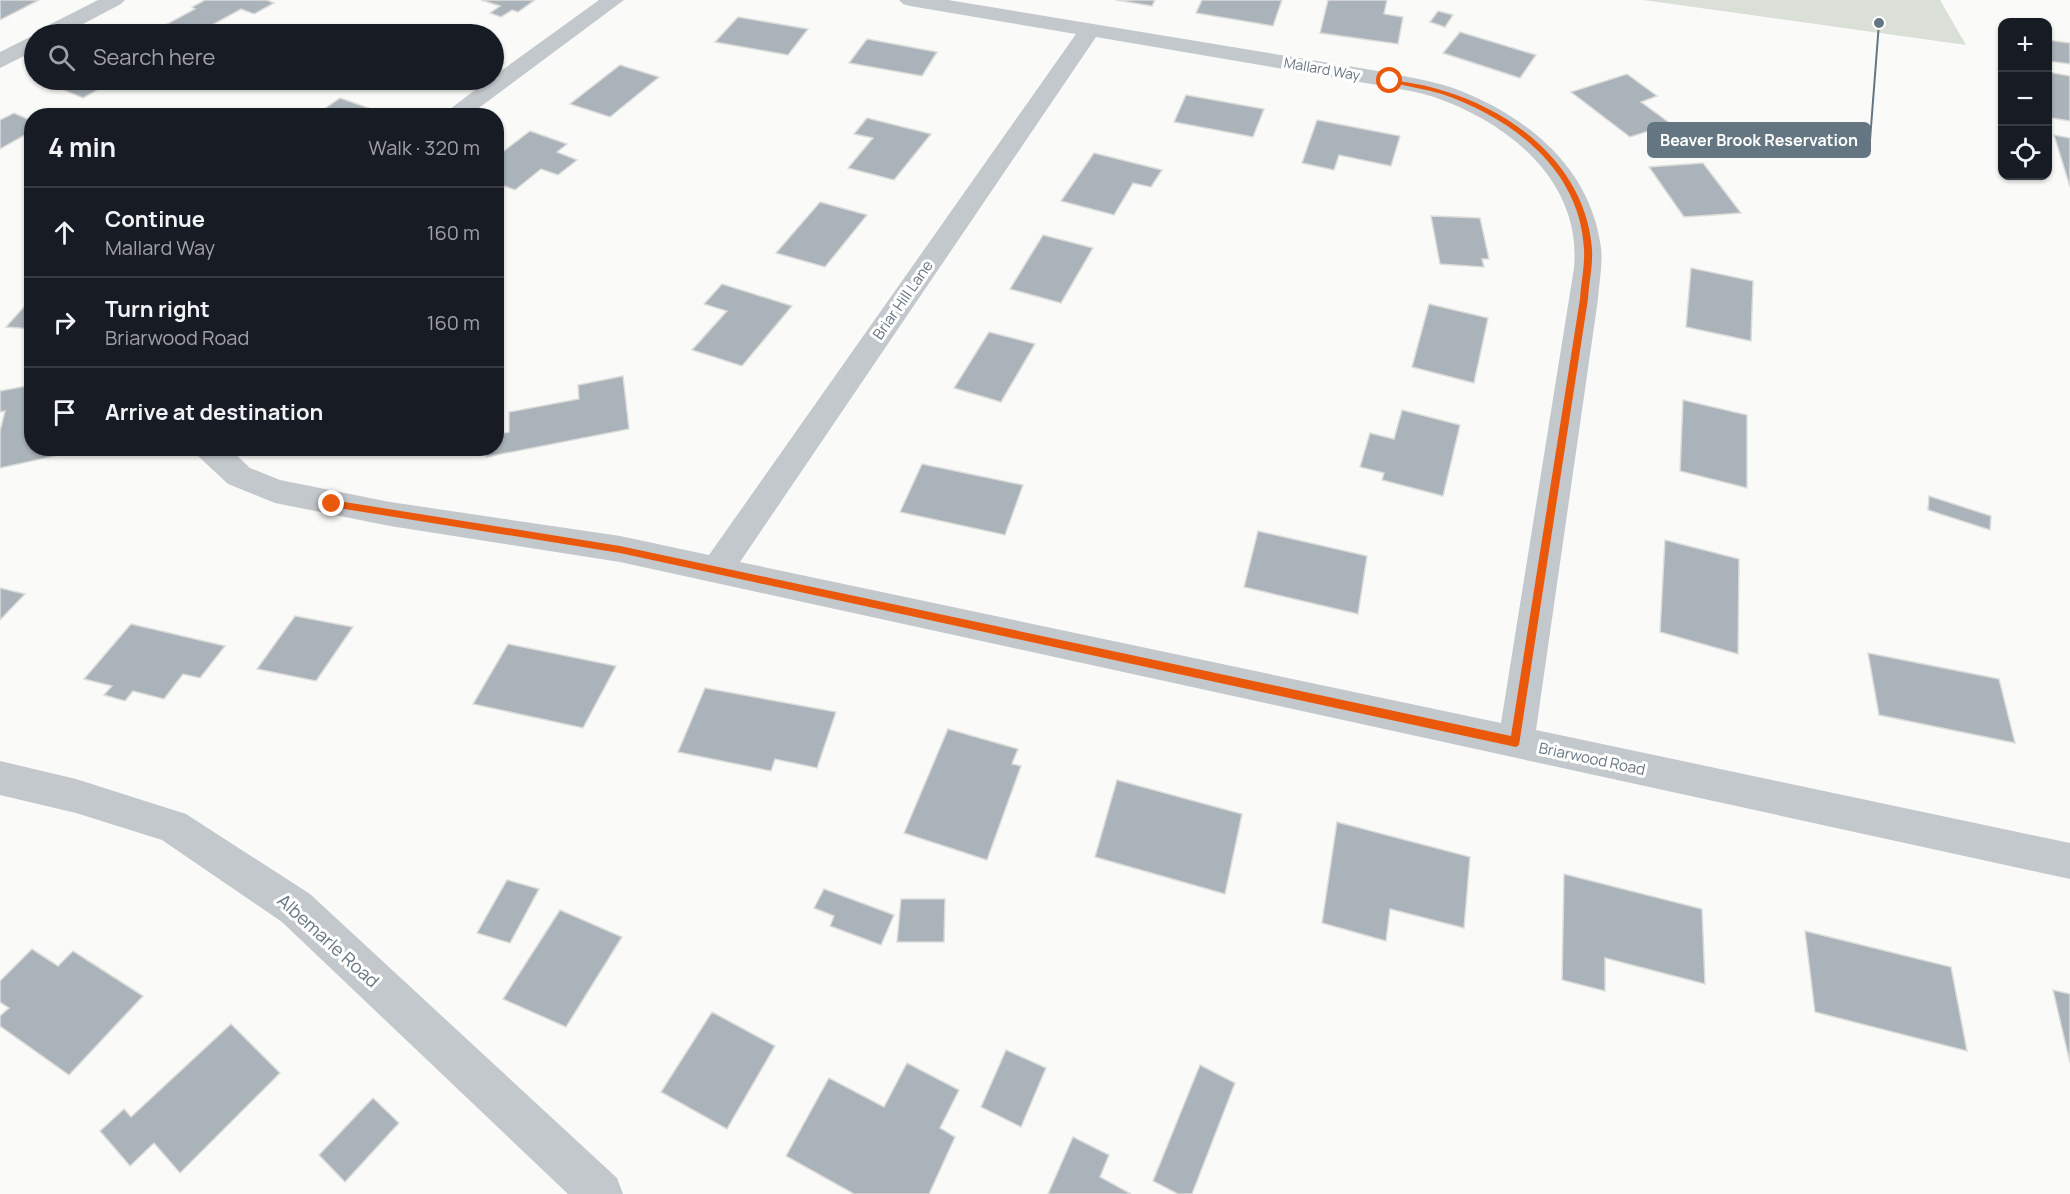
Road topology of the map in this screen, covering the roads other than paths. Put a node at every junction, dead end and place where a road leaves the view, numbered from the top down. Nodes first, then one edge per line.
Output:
1 (114, 0) edge
2 (613, 0) edge
3 (910, 0) edge
4 (68, 24) edge
5 (1089, 30) junction
6 (24, 48) edge
7 (0, 61) edge
8 (504, 79) edge
9 (488, 90) edge
10 (463, 108) edge
11 (218, 456) edge
12 (717, 570) junction
13 (1516, 742) junction
14 (0, 778) edge
15 (2070, 861) edge
16 (601, 1194) edge

1 - 4 street
2 - 8 street
3 - 5 street, Mallard Way
5 - 12 street, Briar Hill Lane
5 - 13 street, Mallard Way
6 - 7 street
9 - 10 street
11 - 12 street, Briarwood Road
12 - 13 street, Briarwood Road
13 - 15 street, Briarwood Road
14 - 16 street, Albemarle Road

